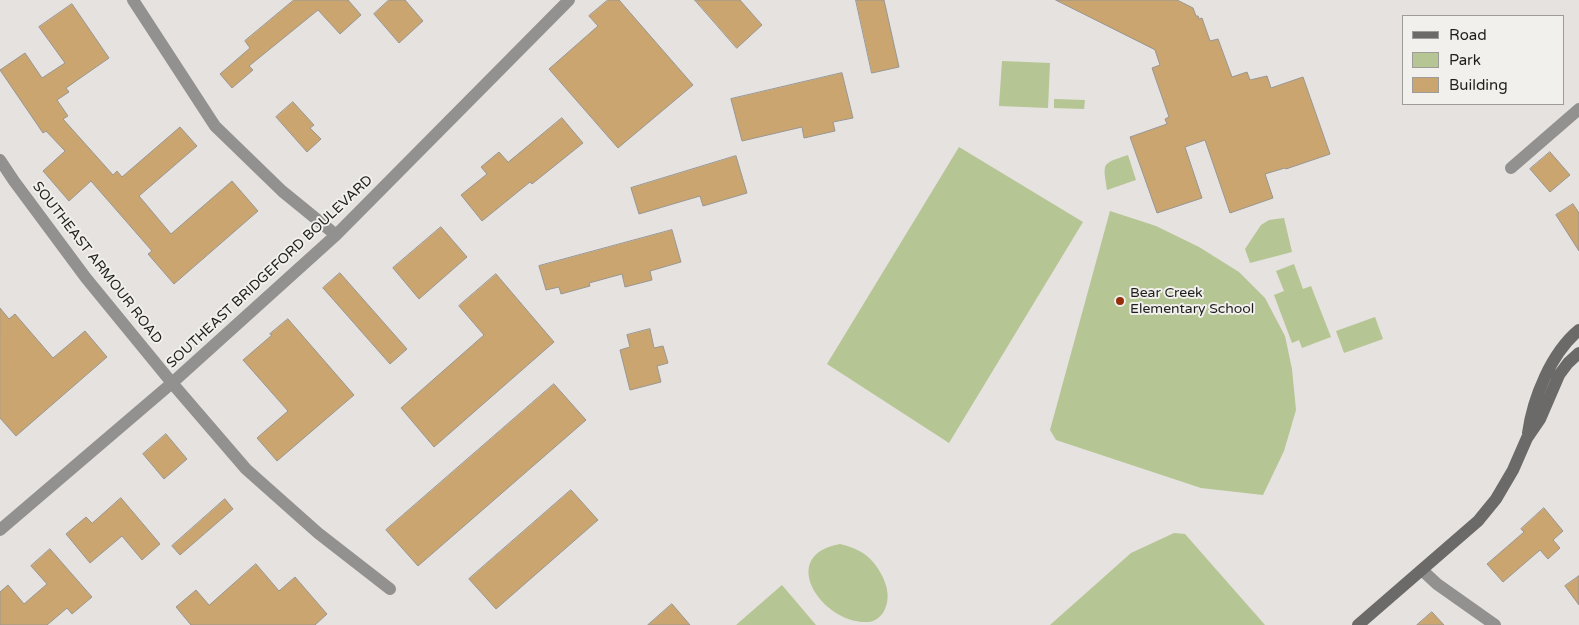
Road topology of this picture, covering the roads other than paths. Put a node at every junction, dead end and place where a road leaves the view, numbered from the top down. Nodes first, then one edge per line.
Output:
1 (133, 0) edge
2 (568, 0) edge
3 (1579, 109) edge
4 (0, 160) edge
5 (1511, 168) dead end
6 (336, 235) junction
7 (1579, 330) edge
8 (1579, 353) edge
9 (172, 383) junction
10 (1527, 438) junction
11 (0, 530) edge
12 (1422, 570) junction
13 (390, 589) dead end
14 (1358, 625) edge
15 (1495, 625) edge

1 - 6 street
2 - 6 street, SOUTHEAST BRIDGEFORD BOULEVARD
3 - 5 street
4 - 9 street, SOUTHEAST ARMOUR ROAD
6 - 9 street, SOUTHEAST BRIDGEFORD BOULEVARD
7 - 10 main road
8 - 10 main road
9 - 11 street, SOUTHEAST BRIDGEFORD BOULEVARD
9 - 13 street, SOUTHEAST ARMOUR ROAD
10 - 12 main road
12 - 14 main road
12 - 15 street

